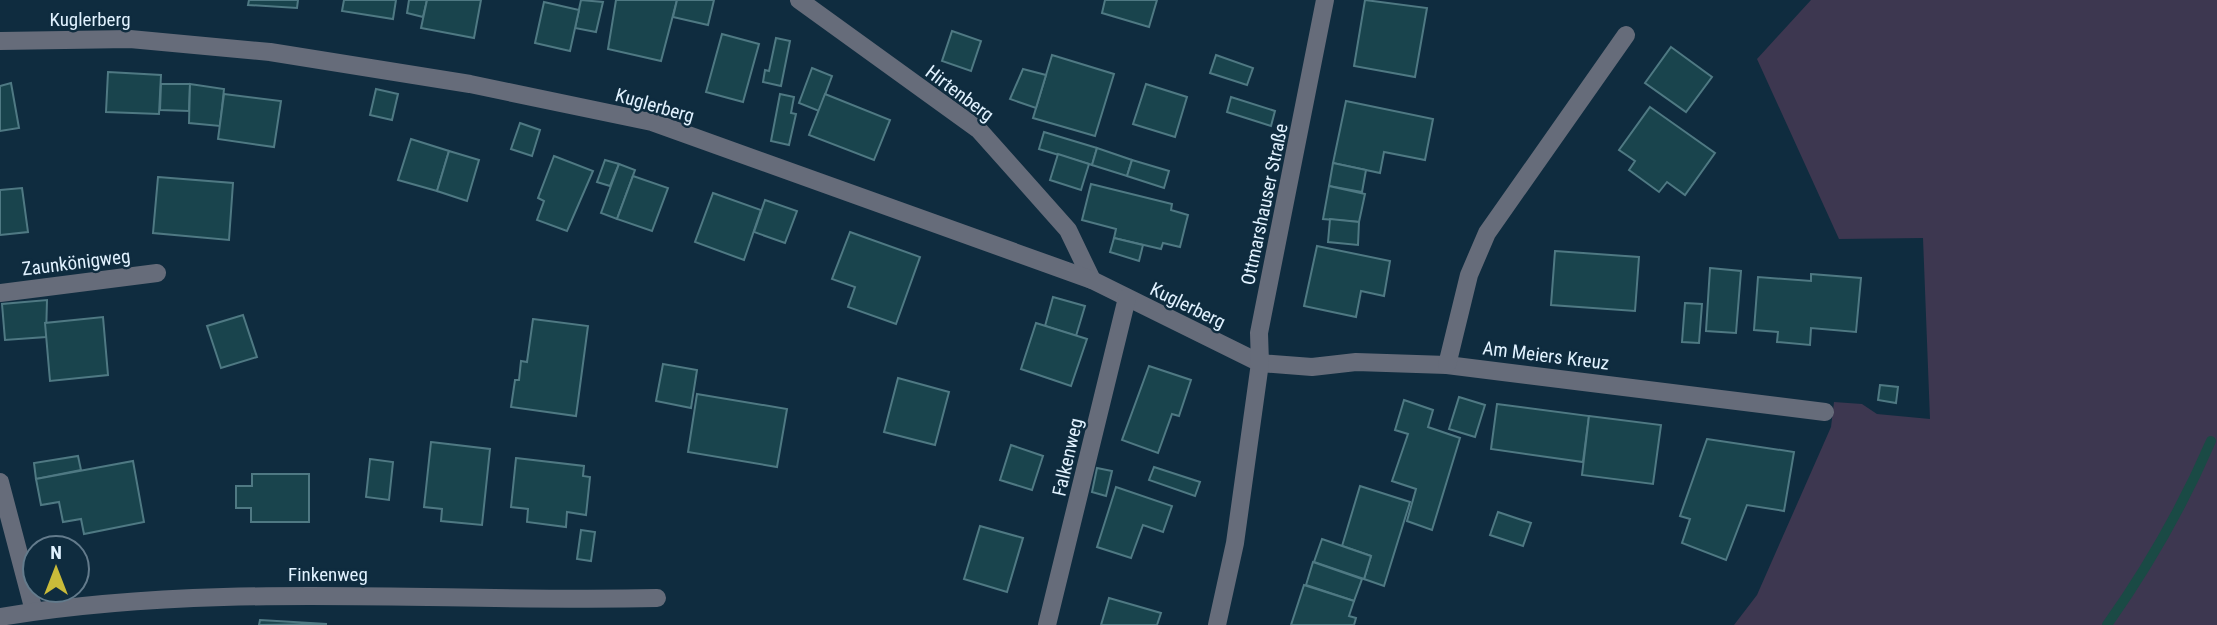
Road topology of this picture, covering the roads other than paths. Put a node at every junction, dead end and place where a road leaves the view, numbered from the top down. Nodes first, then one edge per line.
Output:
1 (799, 0) edge
2 (1325, 0) edge
3 (1626, 35) dead end
4 (0, 41) edge
5 (157, 273) dead end
6 (1092, 280) junction
7 (0, 293) edge
8 (1127, 298) junction
9 (1260, 363) junction
10 (1447, 365) junction
11 (1825, 412) dead end
12 (0, 482) edge
13 (657, 598) dead end
14 (34, 611) junction
15 (0, 617) edge
16 (1047, 625) edge
17 (1217, 625) edge

1 - 6 street, Hirtenberg
2 - 9 street, Ottmarshauser Straße
3 - 10 street
4 - 6 street, Kuglerberg
5 - 7 street, Zaunkönigweg
6 - 8 street, Kuglerberg
8 - 9 street, Kuglerberg
8 - 16 street, Falkenweg
9 - 10 street, Am Meiers Kreuz
9 - 17 street, Ottmarshauser Straße
10 - 11 street, Am Meiers Kreuz
12 - 14 street
13 - 14 street, Finkenweg
14 - 15 street, Finkenweg

